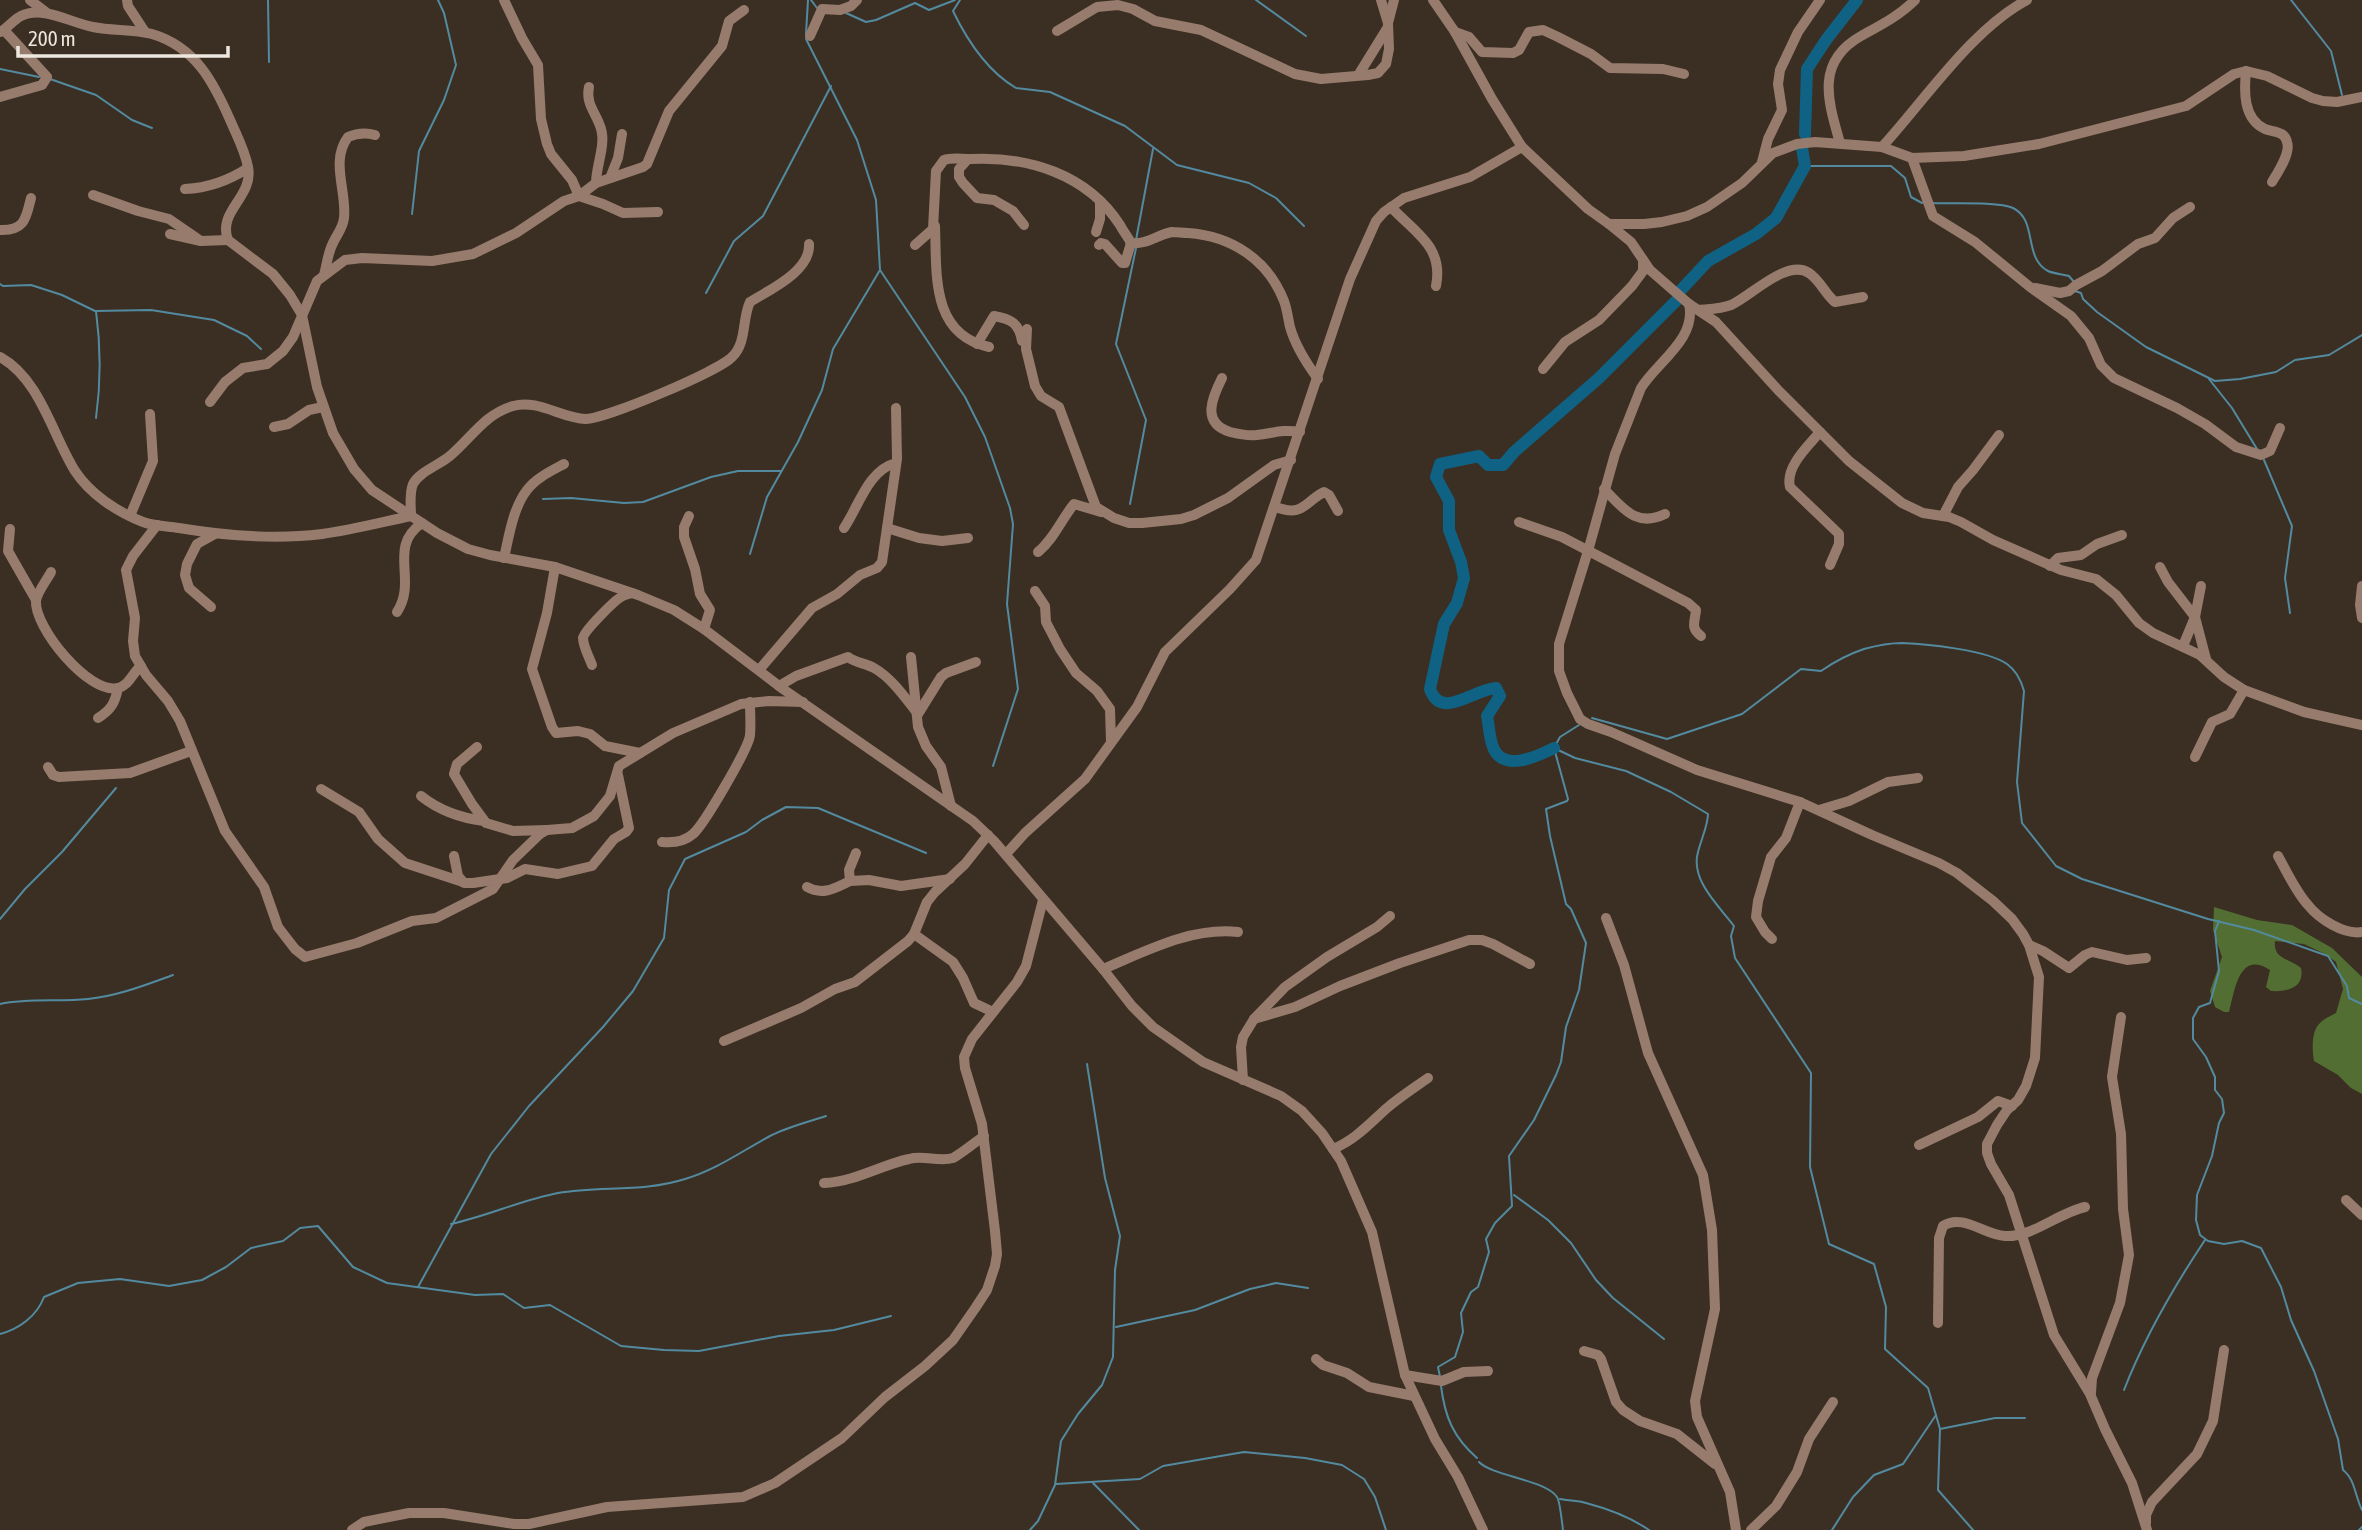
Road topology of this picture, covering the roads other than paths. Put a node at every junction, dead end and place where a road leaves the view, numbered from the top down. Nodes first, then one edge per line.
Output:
1 (30, 0) edge
2 (127, 0) edge
3 (504, 0) edge
4 (857, 0) edge
5 (1381, 0) edge
6 (1394, 0) edge
7 (1433, 0) edge
8 (1820, 0) edge
9 (1915, 0) edge
10 (2027, 0) edge
11 (744, 10) dead end
12 (47, 14) junction
13 (1388, 25) junction
14 (2, 31) edge
15 (1057, 31) dead end
16 (1455, 32) junction
17 (146, 33) junction
18 (810, 36) dead end
19 (2246, 71) junction
20 (1359, 74) junction
21 (1684, 74) dead end
22 (589, 88) dead end
23 (0, 97) edge
24 (2362, 97) edge
25 (622, 134) dead end
26 (375, 135) dead end
27 (1840, 143) junction
28 (1522, 147) junction
29 (1882, 147) junction
30 (1912, 158) junction
31 (968, 159) junction
32 (1762, 162) junction
33 (248, 168) junction
34 (610, 178) junction
35 (2272, 182) dead end
36 (596, 183) junction
37 (185, 189) dead end
38 (93, 195) dead end
39 (579, 196) junction
40 (31, 198) dead end
41 (1100, 201) junction
42 (1391, 207) junction
43 (2190, 207) dead end
44 (658, 212) dead end
45 (935, 222) junction
46 (1609, 224) junction
47 (1024, 225) dead end
48 (0, 230) edge
49 (1096, 232) dead end
50 (170, 234) dead end
51 (228, 240) junction
52 (201, 242) junction
53 (1131, 243) junction
54 (809, 244) dead end
55 (915, 245) dead end
56 (1099, 245) dead end
57 (1643, 260) junction
58 (324, 275) junction
59 (1436, 286) dead end
60 (2030, 286) junction
61 (1863, 297) dead end
62 (1693, 307) junction
63 (302, 315) junction
64 (1027, 329) dead end
65 (977, 344) junction
66 (989, 347) dead end
67 (1026, 347) junction
68 (0, 357) edge
69 (1544, 369) dead end
70 (1222, 378) dead end
71 (1318, 379) junction
72 (210, 402) dead end
73 (323, 407) junction
74 (895, 408) dead end
75 (150, 414) dead end
76 (274, 427) dead end
77 (2280, 428) dead end
78 (1300, 432) junction
79 (1820, 432) junction
80 (1999, 435) dead end
81 (1291, 460) junction
82 (896, 463) junction
83 (564, 464) dead end
84 (1604, 489) junction
85 (1275, 507) junction
86 (1338, 511) dead end
87 (1102, 512) junction
88 (1665, 514) dead end
89 (130, 516) junction
90 (411, 516) junction
91 (688, 516) dead end
92 (1943, 516) junction
93 (1519, 522) dead end
94 (422, 523) junction
95 (157, 525) junction
96 (844, 528) dead end
97 (887, 528) junction
98 (10, 529) dead end
99 (215, 534) junction
100 (2122, 536) dead end
101 (968, 538) dead end
102 (1588, 551) junction
103 (1038, 552) dead end
104 (504, 558) junction
105 (1830, 565) dead end
106 (2050, 566) junction
107 (555, 567) junction
108 (2160, 567) dead end
109 (51, 572) dead end
110 (2201, 586) dead end
111 (2362, 586) edge
112 (1035, 591) dead end
113 (632, 593) junction
114 (36, 600) junction
115 (211, 607) dead end
116 (397, 612) dead end
117 (2195, 617) junction
118 (2362, 618) edge
119 (704, 629) junction
120 (1701, 636) dead end
121 (2183, 646) junction
122 (911, 657) dead end
123 (2207, 660) junction
124 (976, 662) dead end
125 (592, 665) dead end
126 (141, 666) junction
127 (759, 670) junction
128 (779, 686) junction
129 (118, 688) junction
130 (2244, 690) junction
131 (750, 702) junction
132 (804, 702) junction
133 (918, 714) junction
134 (98, 718) dead end
135 (2362, 725) edge
136 (1111, 742) junction
137 (477, 747) dead end
138 (191, 751) junction
139 (640, 753) junction
140 (2195, 757) dead end
141 (48, 767) dead end
142 (617, 771) junction
143 (1919, 778) dead end
144 (321, 789) dead end
145 (421, 796) dead end
146 (1800, 802) junction
147 (951, 806) junction
148 (1819, 810) junction
149 (484, 821) junction
150 (547, 830) junction
151 (988, 835) junction
152 (662, 842) dead end
153 (856, 853) dead end
154 (1006, 854) junction
155 (454, 856) dead end
156 (2278, 856) dead end
157 (501, 879) junction
158 (950, 879) junction
159 (850, 881) junction
160 (464, 883) junction
161 (807, 887) dead end
162 (1043, 900) junction
163 (1390, 916) dead end
164 (1606, 918) dead end
165 (1238, 932) dead end
166 (2362, 932) edge
167 (914, 934) junction
168 (1772, 939) dead end
169 (2029, 945) junction
170 (2146, 958) dead end
171 (1530, 964) dead end
172 (1103, 968) junction
173 (993, 1012) junction
174 (2121, 1017) dead end
175 (1254, 1019) junction
176 (724, 1041) dead end
177 (1428, 1078) dead end
178 (1243, 1080) junction
179 (2012, 1106) junction
180 (984, 1136) junction
181 (1919, 1145) dead end
182 (1333, 1149) junction
183 (824, 1183) dead end
184 (2346, 1200) dead end
185 (2085, 1207) dead end
186 (2362, 1215) edge
187 (2021, 1236) junction
188 (1938, 1323) dead end
189 (1584, 1350) dead end
190 (2224, 1350) dead end
191 (1316, 1359) dead end
192 (1488, 1371) dead end
193 (1405, 1375) junction
194 (2091, 1394) junction
195 (1414, 1396) junction
196 (1833, 1402) dead end
197 (1718, 1467) junction
198 (2146, 1529) edge
199 (352, 1530) edge
200 (1483, 1530) edge
201 (1737, 1530) edge
202 (1751, 1530) edge

1 - 12 street
2 - 17 street
3 - 39 street
4 - 18 street
5 - 13 street
6 - 13 street
7 - 16 street
8 - 32 street
9 - 27 street
10 - 29 street
11 - 34 street
12 - 14 street
12 - 17 street
13 - 20 street
13 - 20 street
14 - 23 street
15 - 20 street
16 - 21 street
16 - 28 street
17 - 33 street
19 - 24 street
19 - 30 street
19 - 35 street
22 - 36 street
25 - 34 street
26 - 58 street
27 - 29 street
27 - 32 street
28 - 42 street
28 - 46 street
29 - 30 street
30 - 60 street
31 - 41 street
31 - 45 street
31 - 47 street
32 - 46 street
33 - 37 street
33 - 51 street
34 - 36 street
36 - 39 street
38 - 52 street
39 - 44 street
39 - 58 street
40 - 48 street
41 - 49 street
41 - 53 street
42 - 59 street
42 - 71 street
43 - 60 street
45 - 55 street
45 - 65 street
46 - 57 street
50 - 52 street
51 - 52 street
51 - 63 street
53 - 56 street
53 - 71 street
54 - 90 street
57 - 62 street
57 - 69 street
58 - 63 street
60 - 77 street
61 - 62 street
62 - 79 street
62 - 84 street
63 - 72 street
63 - 73 street
64 - 67 street
65 - 66 street
65 - 67 street
67 - 87 street
68 - 89 street
70 - 78 street
71 - 78 street
73 - 76 street
73 - 90 street
74 - 82 street
75 - 89 street
78 - 81 street
79 - 92 street
79 - 105 street
80 - 92 street
81 - 85 street
81 - 87 street
82 - 96 street
82 - 97 street
83 - 104 street
84 - 88 street
84 - 102 street
85 - 86 street
85 - 136 street
87 - 103 street
89 - 95 street
90 - 94 street
90 - 99 street
91 - 119 street
92 - 106 street
93 - 102 street
94 - 104 street
94 - 116 street
95 - 99 street
95 - 126 street
97 - 101 street
97 - 127 street
98 - 114 street
99 - 115 street
100 - 106 street
102 - 120 street
102 - 146 street
104 - 107 street
106 - 121 street
107 - 113 street
107 - 139 street
108 - 117 street
109 - 114 street
110 - 117 street
111 - 118 street
112 - 136 street
113 - 119 street
113 - 125 street
114 - 129 street
117 - 121 street
117 - 123 street
119 - 127 street
121 - 123 street
122 - 133 street
123 - 130 street
124 - 133 street
126 - 129 street
126 - 138 street
127 - 128 street
128 - 132 street
128 - 133 street
129 - 134 street
130 - 135 street
130 - 140 street
131 - 132 street
131 - 139 street
131 - 152 street
132 - 147 street
133 - 147 street
136 - 154 street
137 - 149 street
138 - 141 street
138 - 157 street
139 - 142 street
142 - 150 street
142 - 157 street
143 - 148 street
144 - 160 street
145 - 149 street
146 - 148 street
146 - 168 street
147 - 151 street
148 - 169 street
149 - 150 street
150 - 157 street
151 - 154 street
151 - 158 street
153 - 159 street
154 - 162 street
155 - 160 street
156 - 166 street
157 - 160 street
158 - 159 street
158 - 167 street
159 - 161 street
162 - 172 street
162 - 173 street
163 - 175 street
164 - 197 street
165 - 172 street
167 - 173 street
167 - 176 street
169 - 170 street
169 - 179 street
171 - 175 street
172 - 178 street
173 - 180 street
174 - 194 street
175 - 178 street
177 - 182 street
178 - 182 street
179 - 181 street
179 - 187 street
180 - 183 street
180 - 199 street
182 - 193 street
184 - 186 street
185 - 187 street
187 - 188 street
187 - 194 street
189 - 197 street
190 - 198 street
191 - 195 street
192 - 193 street
193 - 195 street
194 - 198 street
195 - 200 street
196 - 202 street
197 - 201 street

